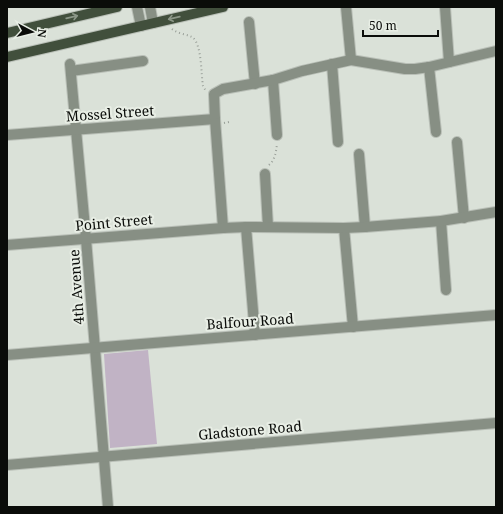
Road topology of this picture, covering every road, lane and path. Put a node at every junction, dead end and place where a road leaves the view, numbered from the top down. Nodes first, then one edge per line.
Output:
1 (117, 7) edge
2 (137, 7) edge
3 (150, 7) edge
4 (223, 7) edge
5 (346, 7) edge
6 (444, 7) edge
7 (249, 22) dead end
8 (153, 23) junction
9 (141, 26) junction
10 (172, 29) dead end
11 (7, 33) edge
12 (496, 50) edge
13 (7, 57) edge
14 (351, 60) junction
15 (143, 61) dead end
16 (449, 62) junction
17 (332, 64) junction
18 (429, 67) junction
19 (273, 80) junction
20 (255, 84) junction
21 (205, 90) dead end
22 (215, 119) junction
23 (75, 130) junction
24 (436, 132) dead end
25 (7, 135) edge
26 (277, 135) joint
27 (338, 142) dead end
28 (457, 142) dead end
29 (359, 154) dead end
30 (265, 174) joint
31 (496, 212) edge
32 (464, 218) junction
33 (442, 220) junction
34 (365, 226) junction
35 (246, 227) junction
36 (268, 227) junction
37 (223, 228) junction
38 (344, 228) junction
39 (86, 238) junction
40 (7, 245) edge
41 (446, 290) dead end
42 (496, 315) edge
43 (353, 327) junction
44 (255, 334) junction
45 (94, 347) junction
46 (7, 355) edge
47 (496, 423) edge
48 (104, 456) junction
49 (7, 465) edge
50 (108, 507) edge

11 -> 1 main road
2 - 9 street
3 - 8 street
4 -> 8 main road
5 - 14 street
6 - 16 street
7 - 20 street
8 - 9 main road
9 - 13 main road
10 - 21 path
12 - 16 street
14 - 17 street
14 - 18 street
15 - 23 street, 4th Avenue
16 - 18 street
17 - 19 street
17 - 27 street
18 - 24 street
19 - 20 street
19 - 26 street
20 - 22 street
22 - 23 street, Mossel Street
22 - 37 street
23 - 25 street, Mossel Street
23 - 39 street, 4th Avenue
26 - 30 path
28 - 32 street
29 - 34 street
30 - 36 street
31 - 32 street, Point Street
32 - 33 street, Point Street
33 - 34 street, Point Street
33 - 41 street
34 - 38 street, Point Street
35 - 36 street, Point Street
35 - 37 street, Point Street
35 - 44 street
36 - 38 street, Point Street
37 - 39 street, Point Street
38 - 43 street
39 - 40 street, Point Street
39 - 45 street, 4th Avenue
42 - 43 street, Balfour Road
43 - 44 street, Balfour Road
44 - 45 street, Balfour Road
45 - 46 street, Balfour Road
45 - 48 street, 4th Avenue
47 - 48 street, Gladstone Road
48 - 49 street, Gladstone Road
48 - 50 street, 4th Avenue

